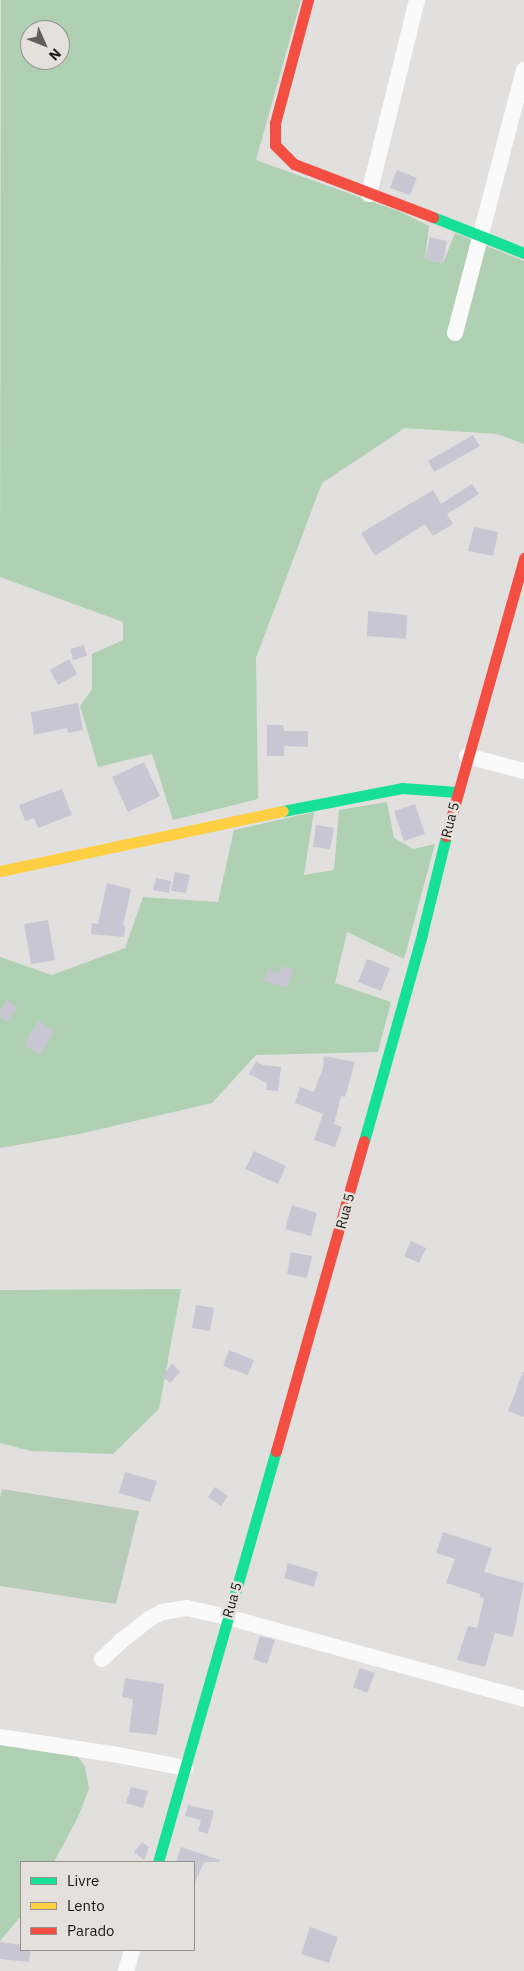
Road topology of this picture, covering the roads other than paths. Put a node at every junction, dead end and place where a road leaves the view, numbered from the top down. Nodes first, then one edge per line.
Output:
1 (308, 0) edge
2 (417, 0) edge
3 (524, 70) edge
4 (369, 194) junction
5 (482, 234) junction
6 (524, 253) edge
7 (455, 333) dead end
8 (524, 558) edge
9 (467, 756) junction
10 (524, 771) edge
11 (457, 792) junction
12 (0, 871) edge
13 (227, 1617) junction
14 (102, 1659) dead end
15 (524, 1699) edge
16 (0, 1737) edge
17 (186, 1768) junction
18 (158, 1861) edge
19 (132, 1951) edge
20 (126, 1971) edge

1 - 4 street
2 - 4 street
3 - 5 street
4 - 5 street
5 - 6 street
5 - 7 street
8 - 9 street, Rua 5
9 - 10 street
9 - 11 street, Rua 5
11 - 12 street
11 - 13 street, Rua 5
13 - 14 street
13 - 15 street
13 - 17 street, Rua 5
16 - 17 street
17 - 18 street, Rua 5
19 - 20 street

